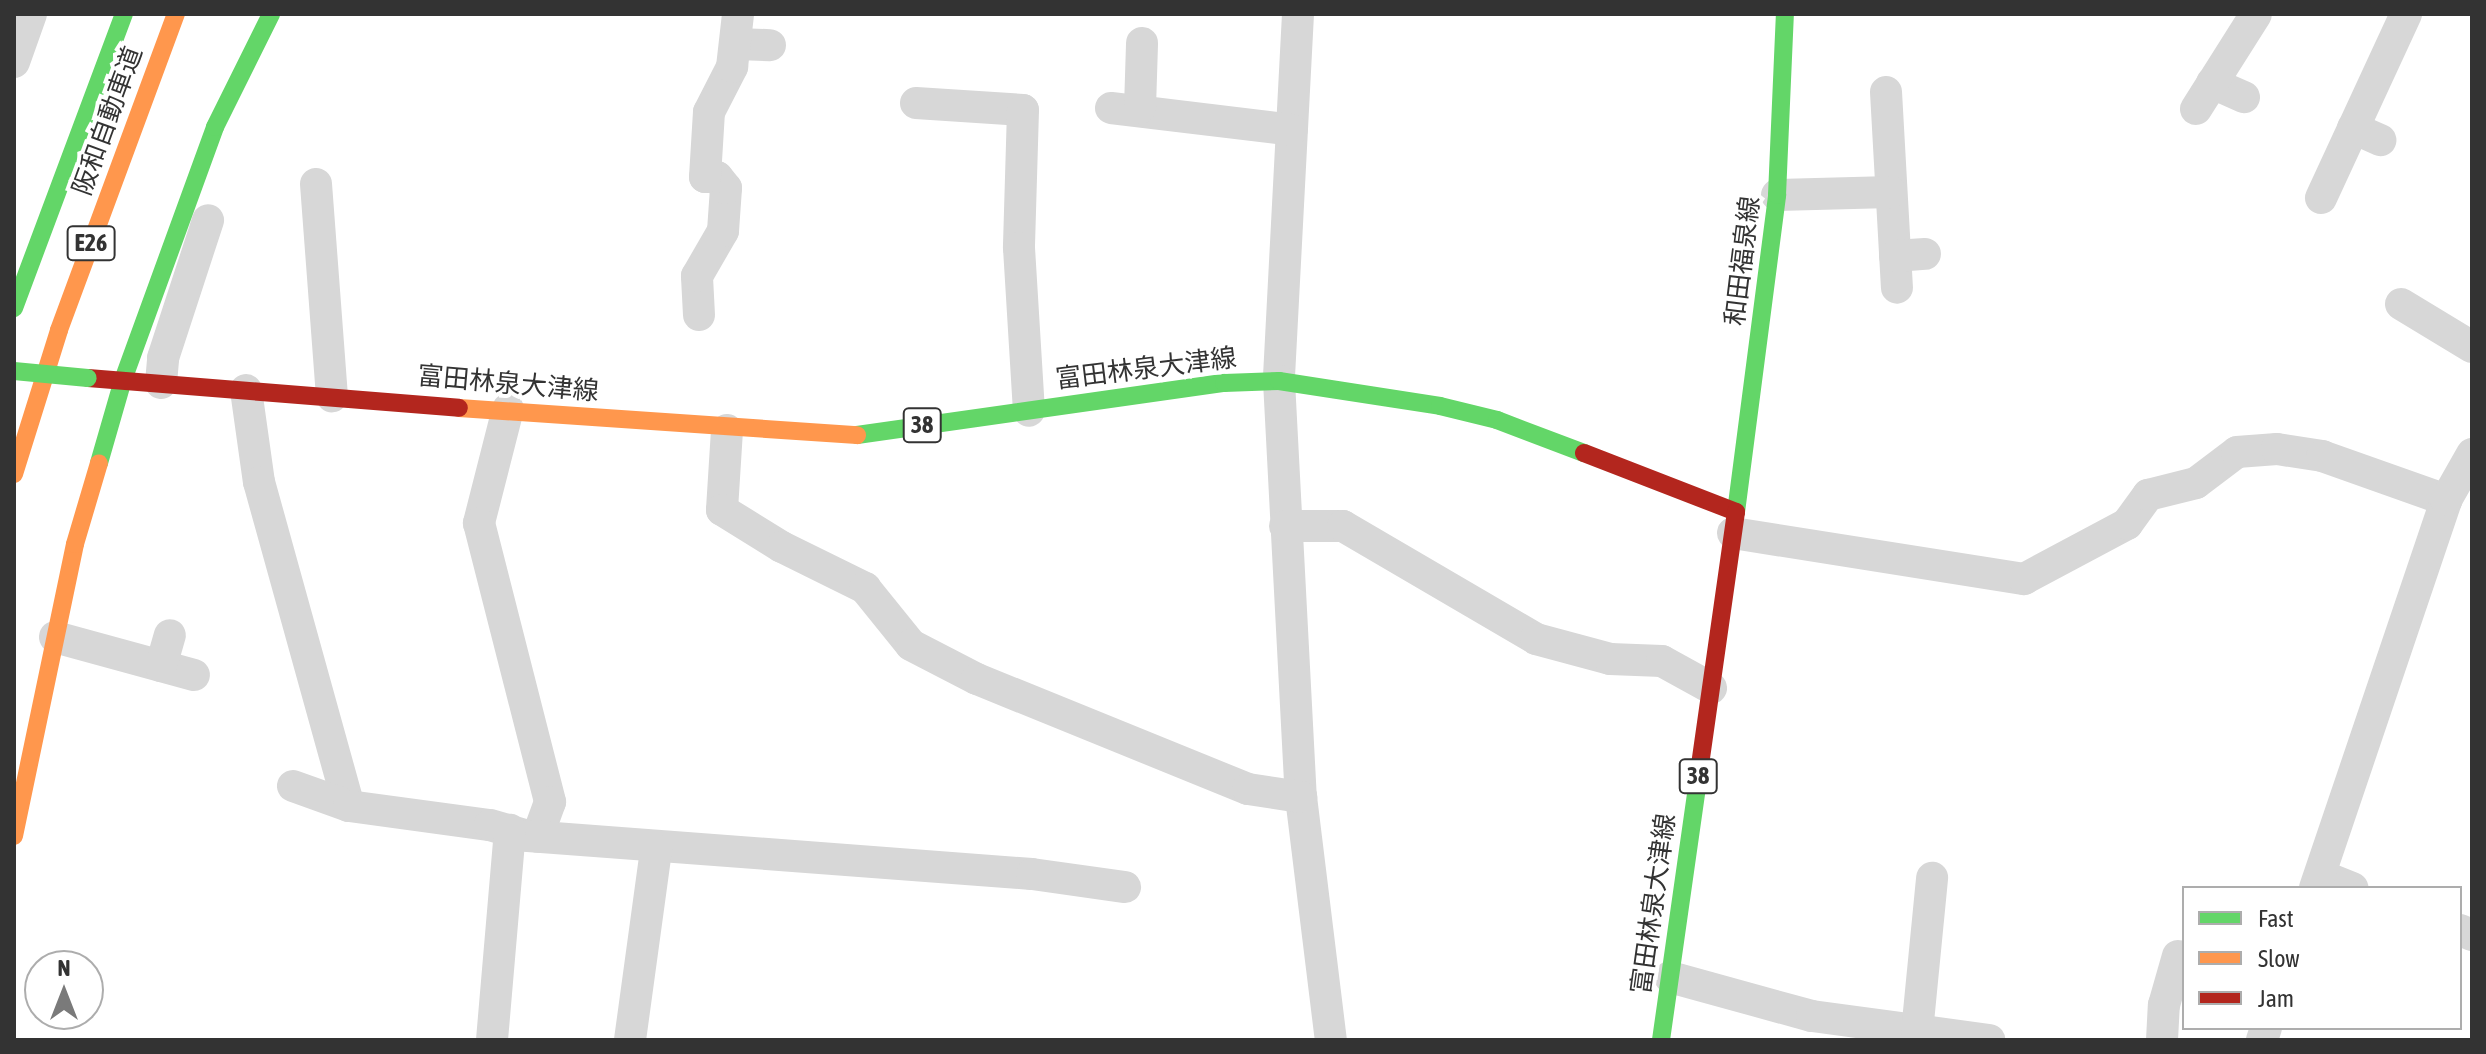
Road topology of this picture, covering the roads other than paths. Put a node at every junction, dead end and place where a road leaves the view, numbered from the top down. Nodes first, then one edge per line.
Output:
1 (31, 14) edge
2 (124, 14) edge
3 (176, 14) edge
4 (271, 14) edge
5 (1298, 14) edge
6 (2256, 14) edge
7 (2406, 14) edge
8 (1791, 16) edge
9 (738, 29) edge
10 (1142, 43) dead end
11 (770, 45) dead end
12 (14, 62) edge
13 (1886, 92) dead end
14 (2244, 97) dead end
15 (916, 103) dead end
16 (1292, 130) junction
17 (316, 184) dead end
18 (1891, 192) junction
19 (1777, 195) junction
20 (2321, 198) dead end
21 (208, 220) dead end
22 (1897, 288) dead end
23 (2401, 304) dead end
24 (14, 308) edge
25 (699, 315) dead end
26 (2472, 347) edge
27 (14, 371) edge
28 (123, 380) junction
29 (1279, 381) junction
30 (161, 383) junction
31 (246, 390) junction
32 (332, 396) junction
33 (508, 409) junction
34 (1029, 411) junction
35 (727, 430) junction
36 (14, 474) edge
37 (2463, 478) edge
38 (1734, 522) junction
39 (1285, 526) junction
40 (170, 635) dead end
41 (55, 637) junction
42 (161, 666) junction
43 (194, 675) dead end
44 (1711, 688) junction
45 (293, 786) dead end
46 (1301, 797) junction
47 (349, 806) junction
48 (524, 834) junction
49 (14, 836) edge
50 (656, 850) junction
51 (1932, 878) dead end
52 (2317, 881) edge
53 (2343, 886) edge
54 (1125, 887) dead end
55 (2178, 956) dead end
56 (1670, 977) junction
57 (1917, 1032) junction
58 (492, 1040) edge
59 (630, 1040) edge
60 (1331, 1040) edge
61 (1661, 1040) edge
62 (1989, 1040) edge
63 (2162, 1040) edge

1 - 12 street
2 - 24 main road, 阪和自動車道 / E26
3 - 36 main road, 阪和自動車道 / E26
4 - 28 main road
5 - 16 street
6 - 14 street
7 - 20 street
8 - 19 main road, 和田福泉線
9 - 11 street
9 - 25 street
10 - 16 street
13 - 18 street
15 - 34 street
16 - 29 street
17 - 32 street
18 - 19 street
18 - 22 street
19 - 38 main road, 和田福泉線
21 - 30 street
23 - 26 street
27 - 28 main road, 富田林泉大津線 / 38, bridge
28 - 30 main road, 富田林泉大津線 / 38
28 - 41 main road
29 - 34 main road, 富田林泉大津線 / 38
29 - 38 main road, 富田林泉大津線 / 38
29 - 39 street
30 - 31 main road, 富田林泉大津線 / 38
31 - 32 main road, 富田林泉大津線 / 38
31 - 47 street
32 - 33 main road, 富田林泉大津線 / 38
33 - 35 main road, 富田林泉大津線 / 38
33 - 48 street
34 - 35 main road, 富田林泉大津線 / 38
35 - 46 street
37 - 38 street
37 - 52 street
38 - 44 main road, 富田林泉大津線 / 38
39 - 44 street
39 - 46 street
40 - 42 street
41 - 42 street
41 - 49 main road
42 - 43 street
44 - 56 main road, 富田林泉大津線 / 38
45 - 47 street
46 - 60 street
47 - 48 street
48 - 50 street
48 - 58 street
50 - 54 street
50 - 59 street
51 - 57 street
52 - 53 street
55 - 63 street
56 - 57 street
56 - 61 main road, 富田林泉大津線 / 38
57 - 62 street

